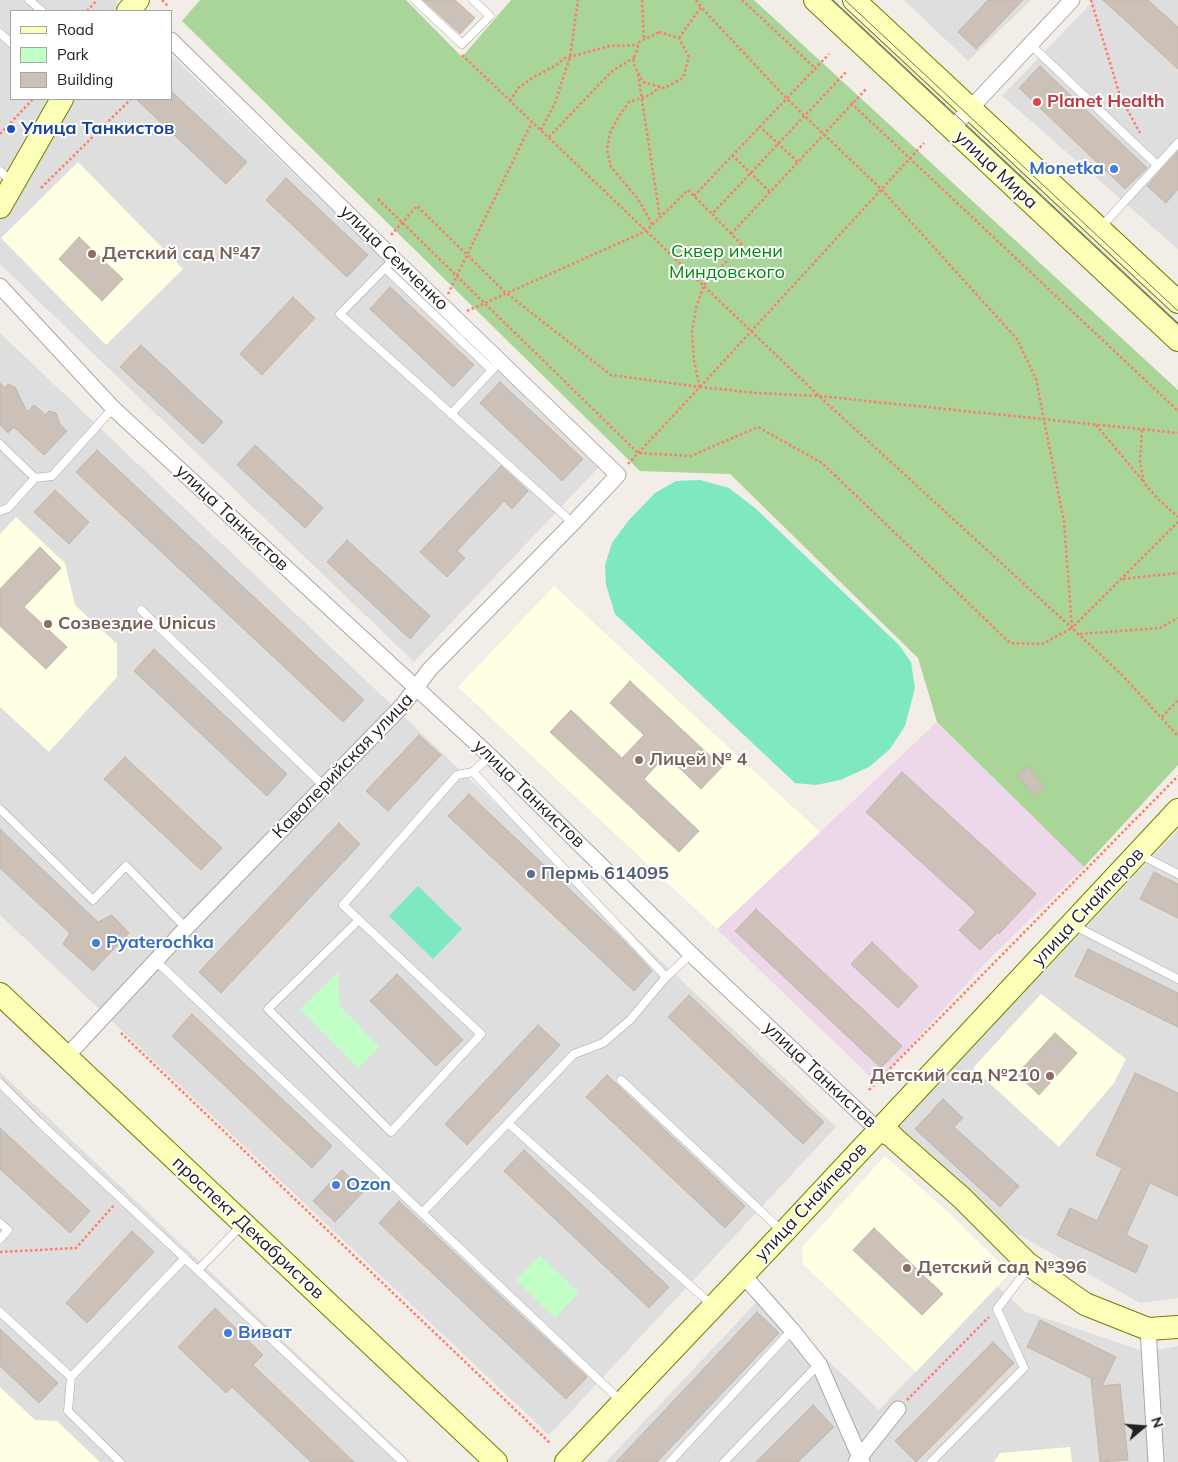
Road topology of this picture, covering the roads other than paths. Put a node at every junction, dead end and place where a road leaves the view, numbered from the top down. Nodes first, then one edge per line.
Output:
1 (29, 0) edge
2 (415, 0) edge
3 (472, 0) edge
4 (815, 0) edge
5 (854, 0) edge
6 (1072, 0) edge
7 (41, 10) edge
8 (0, 33) edge
9 (172, 41) edge
10 (10, 42) edge
11 (1031, 45) junction
12 (61, 100) edge
13 (971, 108) junction
14 (952, 128) junction
15 (1178, 143) edge
16 (1157, 166) junction
17 (7, 178) edge
18 (0, 207) edge
19 (1100, 228) junction
20 (390, 263) junction
21 (0, 286) edge
22 (1178, 302) edge
23 (1178, 340) edge
24 (496, 366) junction
25 (113, 408) junction
26 (452, 414) junction
27 (0, 444) edge
28 (618, 475) joint
29 (35, 478) junction
30 (0, 511) edge
31 (573, 524) junction
32 (140, 610) dead end
33 (417, 688) junction
34 (490, 756) junction
35 (473, 772) junction
36 (324, 786) junction
37 (0, 809) edge
38 (1178, 810) edge
39 (1138, 853) junction
40 (1178, 874) edge
41 (358, 920) junction
42 (1071, 924) junction
43 (186, 928) junction
44 (691, 954) junction
45 (156, 961) junction
46 (666, 977) junction
47 (1178, 979) edge
48 (0, 994) edge
49 (67, 1056) junction
50 (622, 1080) dead end
51 (0, 1083) edge
52 (508, 1123) junction
53 (878, 1130) junction
54 (422, 1213) junction
55 (0, 1223) edge
56 (244, 1224) junction
57 (783, 1232) junction
58 (0, 1239) edge
59 (185, 1258) junction
60 (1027, 1263) junction
61 (198, 1270) junction
62 (743, 1275) junction
63 (713, 1305) junction
64 (0, 1312) edge
65 (1178, 1327) edge
66 (1148, 1329) junction
67 (792, 1330) junction
68 (819, 1364) junction
69 (71, 1377) junction
70 (622, 1402) junction
71 (898, 1409) road end
72 (859, 1461) edge
73 (120, 1462) edge
74 (403, 1462) edge
75 (496, 1462) edge
76 (566, 1462) edge
77 (670, 1462) edge
78 (724, 1462) edge
79 (931, 1462) edge
80 (1156, 1462) edge

1 - 7 lane
2 - 3 lane
4 - 14 main road, улица Мира
5 - 13 main road, улица Мира
6 - 11 street
8 - 10 lane
9 - 20 street, улица Семченко
11 - 13 street
11 - 16 lane
12 - 17 main road
13 - 14 street
13 - 19 main road, улица Мира
14 - 23 main road, улица Мира
15 - 16 lane
16 - 19 lane
17 - 18 main road
19 - 22 main road, улица Мира
20 - 24 street, улица Семченко
20 - 26 lane
21 - 25 street, улица Танкистов
24 - 26 lane
24 - 28 street, улица Семченко
25 - 29 lane
25 - 33 street, улица Танкистов
26 - 31 lane
27 - 29 lane
28 - 31 street, Кавалерийская улица
29 - 30 lane
31 - 33 street, Кавалерийская улица
32 - 36 lane
33 - 34 street, улица Танкистов
33 - 36 street, Кавалерийская улица
34 - 35 lane
34 - 44 street, улица Танкистов
35 - 41 lane
35 - 46 lane
36 - 43 street, Кавалерийская улица
37 - 43 lane
38 - 39 main road, улица Снайперов
39 - 40 lane
39 - 42 main road, улица Снайперов
41 - 41 lane
42 - 47 lane
42 - 53 main road, улица Снайперов
43 - 45 street, Кавалерийская улица
44 - 46 lane
44 - 53 street, улица Танкистов
45 - 49 street, Кавалерийская улица
45 - 54 lane
46 - 52 lane
48 - 49 main road, проспект Декабристов
49 - 56 main road, проспект Декабристов
50 - 57 lane
51 - 59 lane
52 - 54 lane
52 - 63 lane
53 - 57 main road, улица Снайперов
53 - 60 main road, улица Танкистов
54 - 70 lane
55 - 58 lane
56 - 61 lane
56 - 75 main road, проспект Декабристов
57 - 62 main road, улица Снайперов
59 - 61 lane
59 - 69 lane
60 - 66 main road, улица Танкистов
60 - 79 lane
61 - 74 lane
62 - 63 main road, улица Снайперов
62 - 67 street
63 - 70 main road, улица Снайперов
64 - 69 lane
65 - 66 main road, улица Танкистов
66 - 80 street
67 - 68 street
67 - 77 lane
68 - 72 street
68 - 78 lane
69 - 73 lane
70 - 76 main road, улица Снайперов
71 - 72 street

